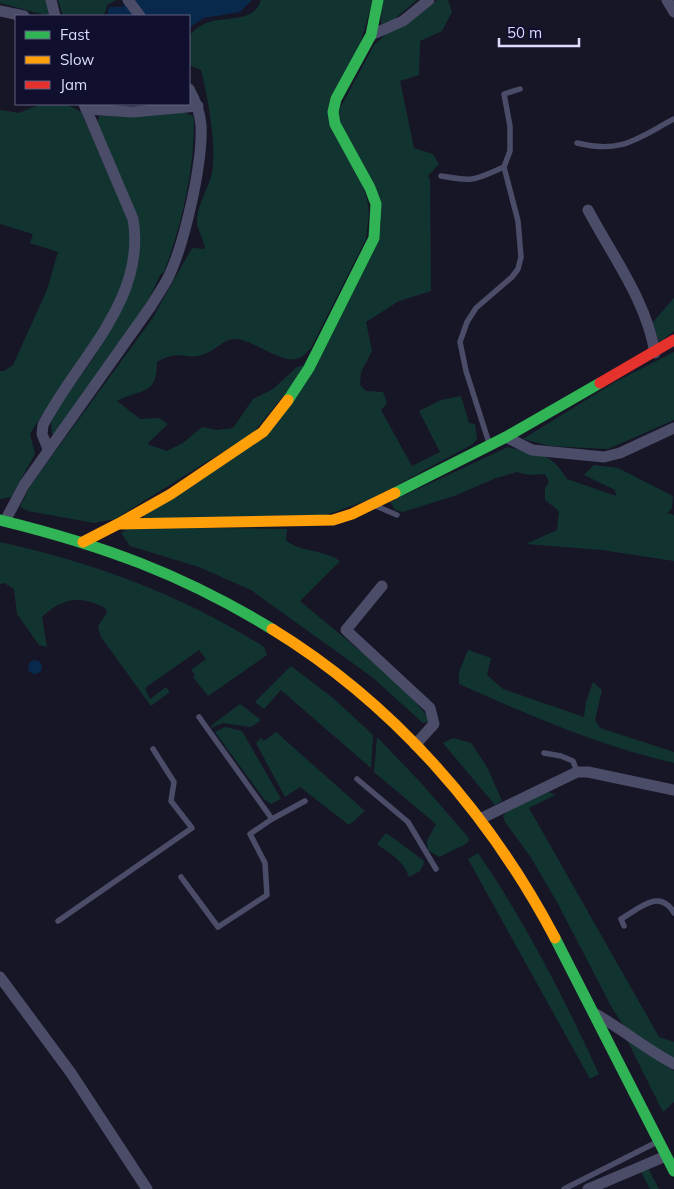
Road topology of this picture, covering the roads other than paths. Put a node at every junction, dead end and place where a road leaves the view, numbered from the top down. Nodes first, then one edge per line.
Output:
1 (51, 0) edge
2 (128, 0) edge
3 (378, 0) edge
4 (429, 0) edge
5 (667, 0) edge
6 (0, 11) edge
7 (674, 12) edge
8 (19, 15) edge
9 (55, 15) edge
10 (139, 15) edge
11 (371, 35) junction
12 (520, 89) dead end
13 (190, 91) edge
14 (85, 106) edge
15 (198, 106) junction
16 (674, 119) edge
17 (577, 143) dead end
18 (504, 167) junction
19 (441, 176) dead end
20 (588, 210) dead end
21 (674, 340) edge
22 (655, 353) junction
23 (674, 428) edge
24 (506, 438) junction
25 (490, 446) junction
26 (48, 449) junction
27 (372, 504) junction
28 (397, 515) dead end
29 (3, 521) edge
30 (118, 524) junction
31 (83, 542) junction
32 (382, 586) dead end
33 (199, 717) dead end
34 (415, 745) junction
35 (153, 749) dead end
36 (544, 753) dead end
37 (577, 772) junction
38 (357, 779) dead end
39 (674, 790) edge
40 (305, 801) dead end
41 (272, 819) junction
42 (480, 819) junction
43 (436, 869) dead end
44 (181, 877) dead end
45 (674, 913) edge
46 (58, 921) dead end
47 (624, 926) dead end
48 (0, 977) edge
49 (594, 1013) junction
50 (674, 1064) edge
51 (658, 1141) junction
52 (666, 1156) junction
53 (674, 1171) edge
54 (147, 1189) edge
55 (564, 1189) edge
56 (588, 1189) edge

1 - 9 street
2 - 10 street
3 - 11 street
4 - 11 street
5 - 7 street
6 - 8 street
11 - 30 street
12 - 18 lane
13 - 15 street
14 - 15 street
14 - 26 street
15 - 26 street
16 - 17 lane
18 - 19 lane
18 - 25 lane
20 - 22 street
21 - 22 street
22 - 24 street
23 - 24 street
24 - 25 street
25 - 27 street
26 - 29 street
27 - 28 lane
27 - 30 street
29 - 31 street
30 - 31 street
31 - 34 street
32 - 34 street
33 - 41 lane
34 - 42 street
35 - 46 lane
36 - 37 lane
37 - 39 street
37 - 42 street
38 - 43 lane
40 - 41 lane
41 - 44 lane
42 - 49 street
45 - 47 lane
48 - 54 street
49 - 50 street
49 - 51 street
51 - 52 street
51 - 55 lane
52 - 53 street
52 - 56 street

